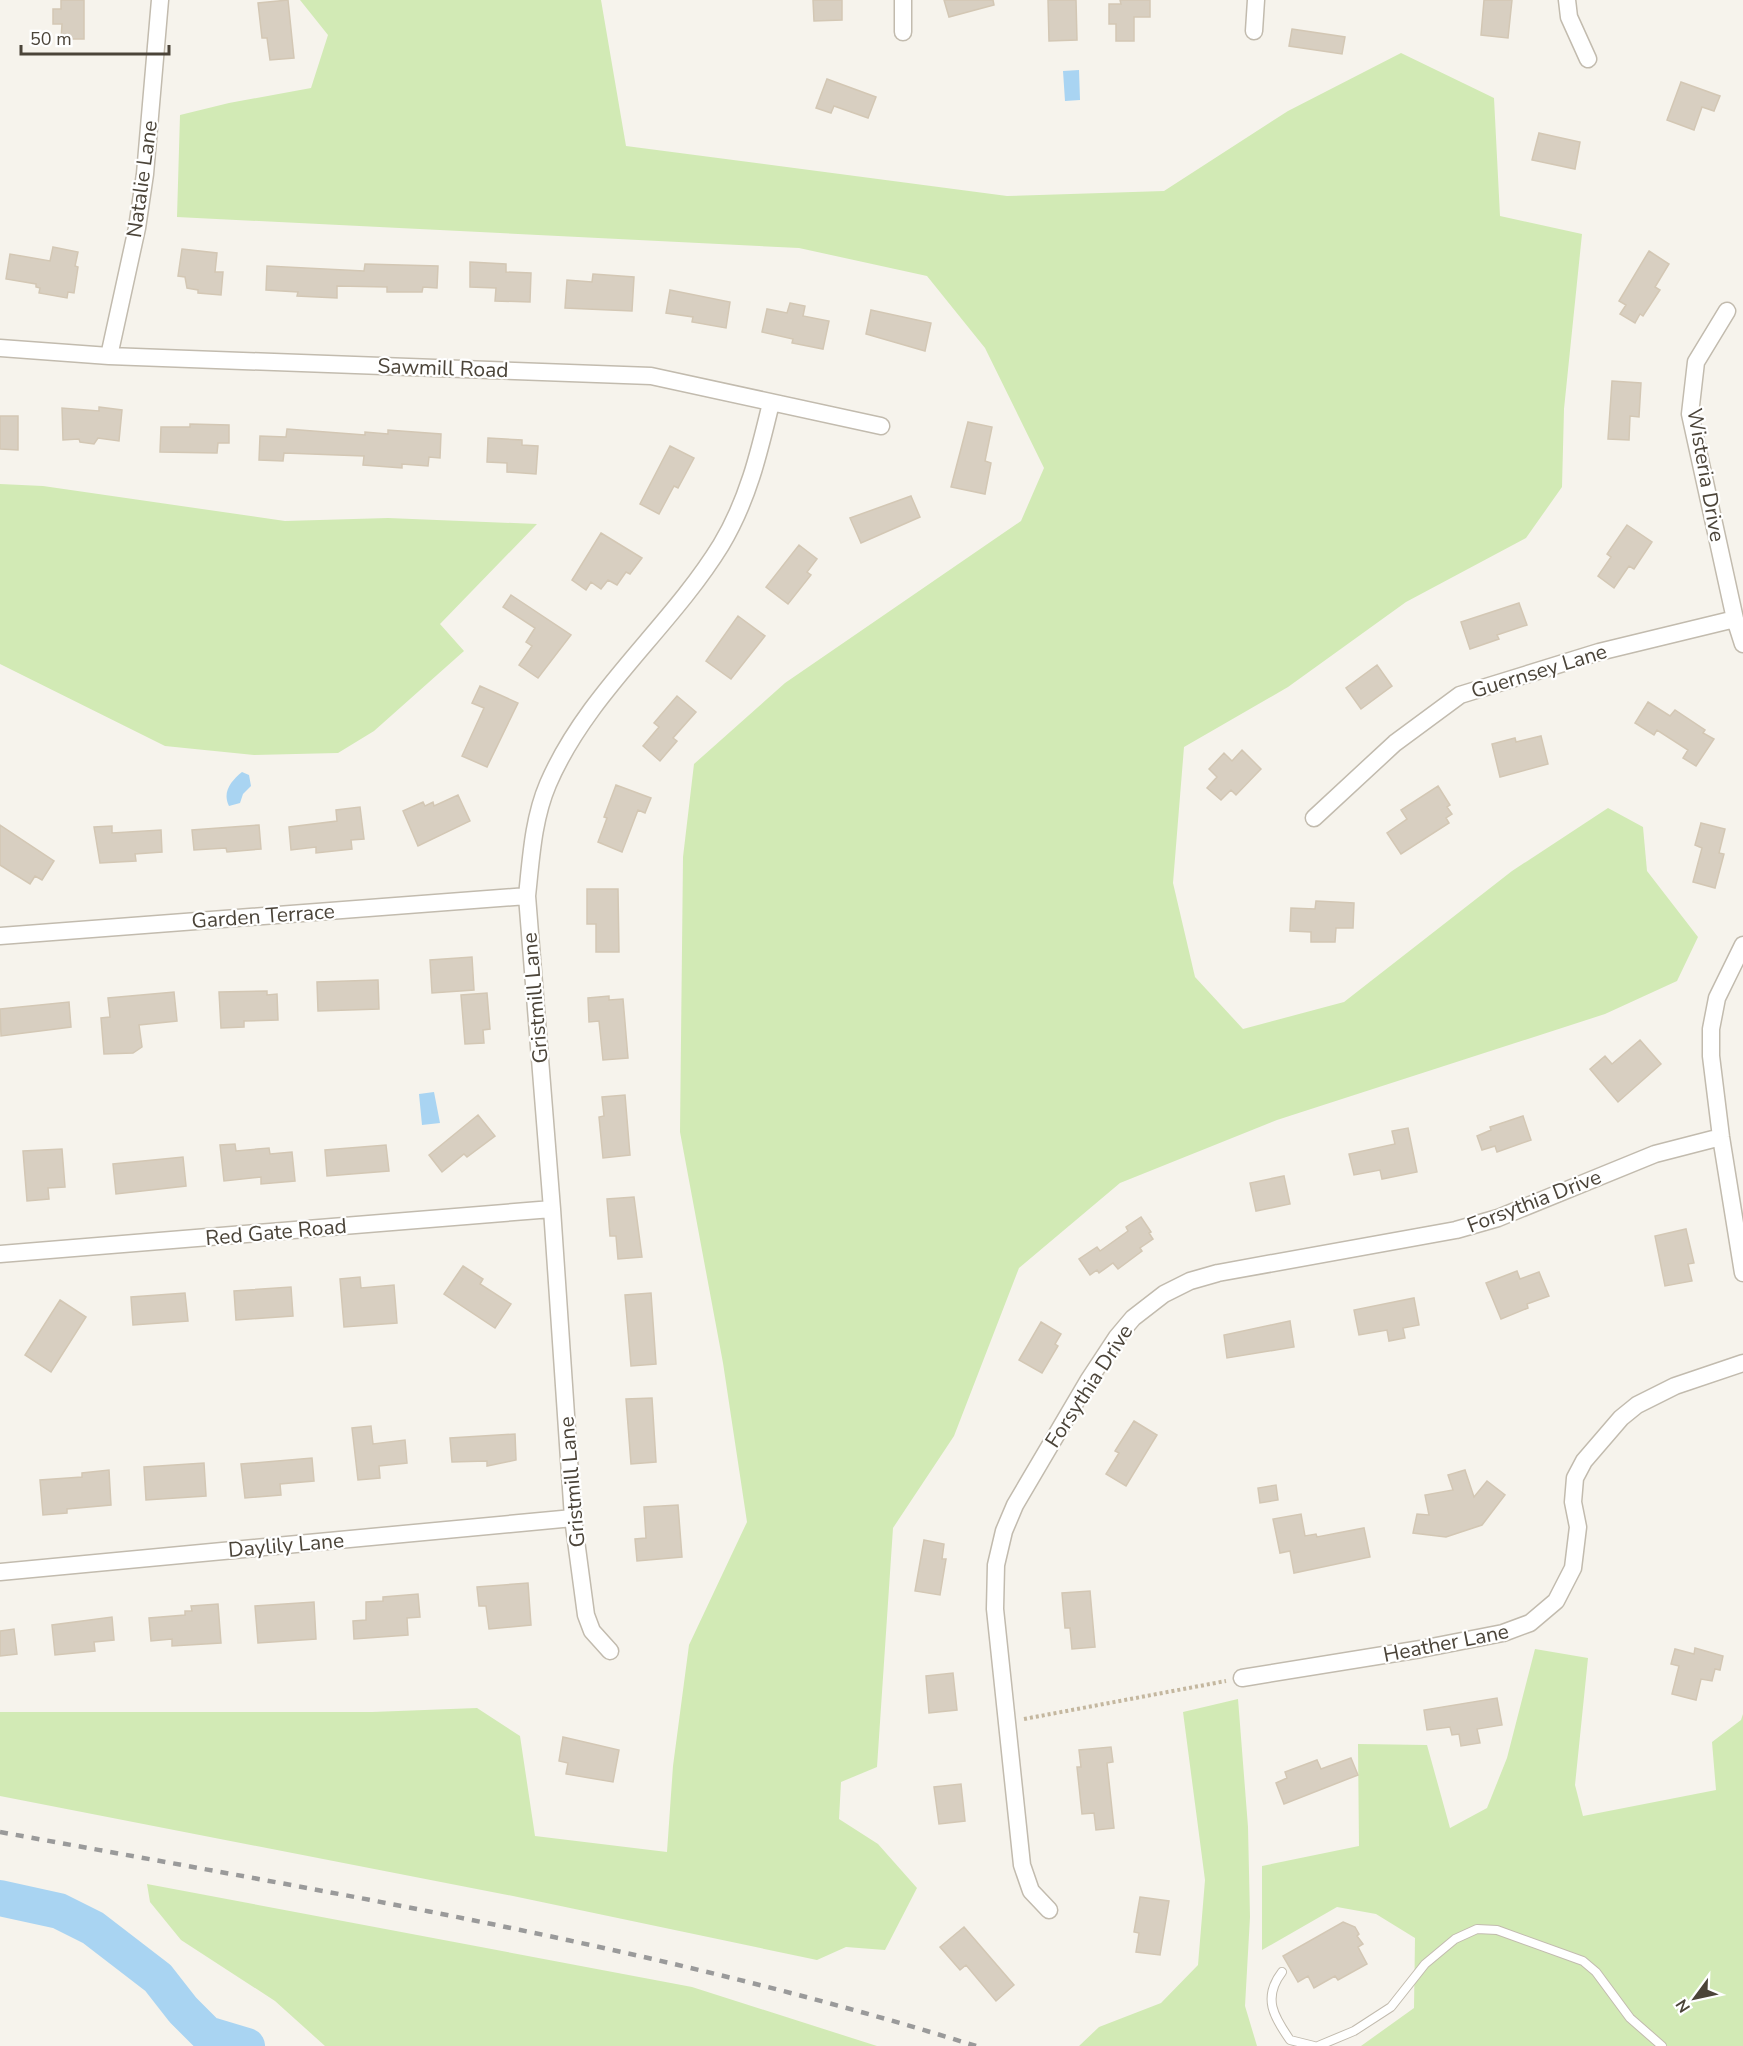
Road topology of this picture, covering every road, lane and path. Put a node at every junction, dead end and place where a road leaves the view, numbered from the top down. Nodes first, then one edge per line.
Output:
1 (160, 0) edge
2 (903, 0) edge
3 (1256, 0) edge
4 (1567, 0) edge
5 (1254, 31) dead end
6 (903, 32) dead end
7 (1588, 59) dead end
8 (1727, 311) dead end
9 (0, 348) edge
10 (109, 356) junction
11 (771, 403) junction
12 (881, 426) dead end
13 (1735, 619) junction
14 (1743, 644) edge
15 (1314, 818) dead end
16 (527, 896) junction
17 (0, 936) edge
18 (1743, 945) edge
19 (1721, 1137) junction
20 (552, 1209) junction
21 (0, 1254) edge
22 (1743, 1273) edge
23 (1743, 1363) edge
24 (573, 1518) junction
25 (0, 1572) edge
26 (610, 1651) dead end
27 (1242, 1678) joint
28 (1007, 1722) junction
29 (1049, 1910) dead end
30 (1282, 1972) dead end
31 (1316, 2046) edge
32 (1662, 2046) edge

1 - 10 street, Natalie Lane
2 - 6 street
3 - 5 street
4 - 7 street
8 - 13 street, Wisteria Drive
9 - 10 street, Sawmill Road
10 - 11 street, Sawmill Road
11 - 12 street, Sawmill Road
11 - 16 street, Gristmill Lane
13 - 14 street, Wisteria Drive
13 - 15 street, Guernsey Lane
16 - 17 street, Garden Terrace
16 - 20 street, Gristmill Lane
18 - 19 street
19 - 22 street
19 - 28 street, Forsythia Drive
20 - 21 street, Red Gate Road
20 - 24 street, Gristmill Lane
23 - 27 street, Heather Lane
24 - 25 street, Daylily Lane
24 - 26 street, Gristmill Lane
27 - 28 path
28 - 29 street, Forsythia Drive
30 - 31 lane
31 - 32 lane

